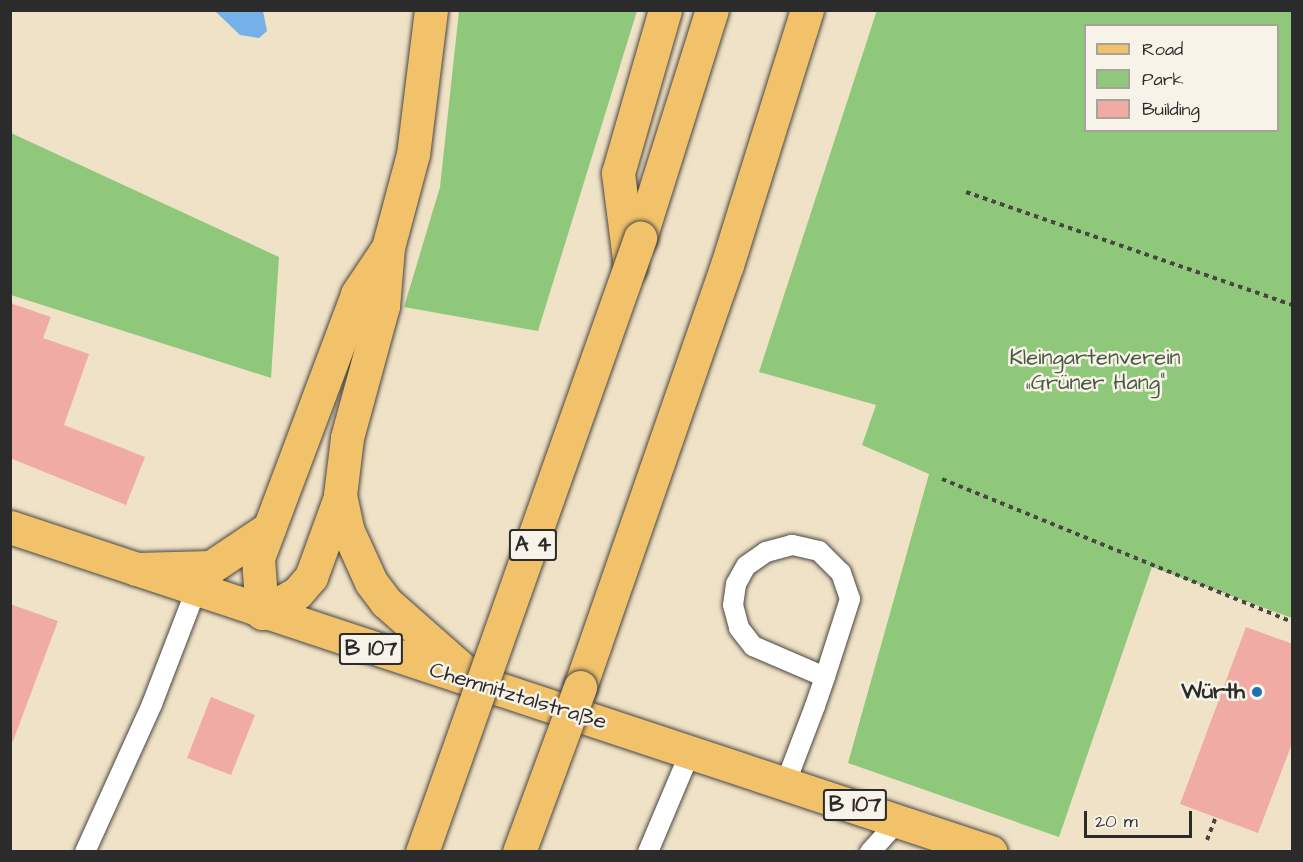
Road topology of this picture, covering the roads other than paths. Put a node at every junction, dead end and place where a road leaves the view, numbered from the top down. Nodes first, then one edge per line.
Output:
1 (430, 10) edge
2 (665, 10) edge
3 (712, 10) edge
4 (807, 10) edge
5 (632, 246) junction
6 (388, 247) junction
7 (340, 495) junction
8 (10, 527) edge
9 (269, 528) junction
10 (136, 569) junction
11 (196, 590) junction
12 (262, 613) junction
13 (825, 677) junction
14 (479, 684) junction
15 (691, 750) junction
16 (786, 782) junction
17 (899, 820) junction
18 (85, 852) edge
19 (422, 852) edge
20 (519, 852) edge
21 (648, 852) edge
22 (870, 852) edge
23 (991, 852) edge

1 - 6 main road
2 - 5 main road
3 - 5 main road, A 4
4 - 20 main road, bridge
5 - 19 main road, A 4, bridge
6 - 7 main road
6 - 9 main road
7 - 12 main road
7 - 14 main road
8 - 10 main road, Chemnitztalstraße / B 107
9 - 10 main road
9 - 12 main road
10 - 11 main road, Chemnitztalstraße / B 107
11 - 12 main road, Chemnitztalstraße / B 107
11 - 18 lane
12 - 14 main road, Chemnitztalstraße / B 107
13 - 13 lane
13 - 16 lane
14 - 15 main road, Chemnitztalstraße / B 107
15 - 16 main road, Chemnitztalstraße / B 107
15 - 21 lane
16 - 17 main road, Chemnitztalstraße / B 107
17 - 22 lane
17 - 23 main road, Chemnitztalstraße / B 107

